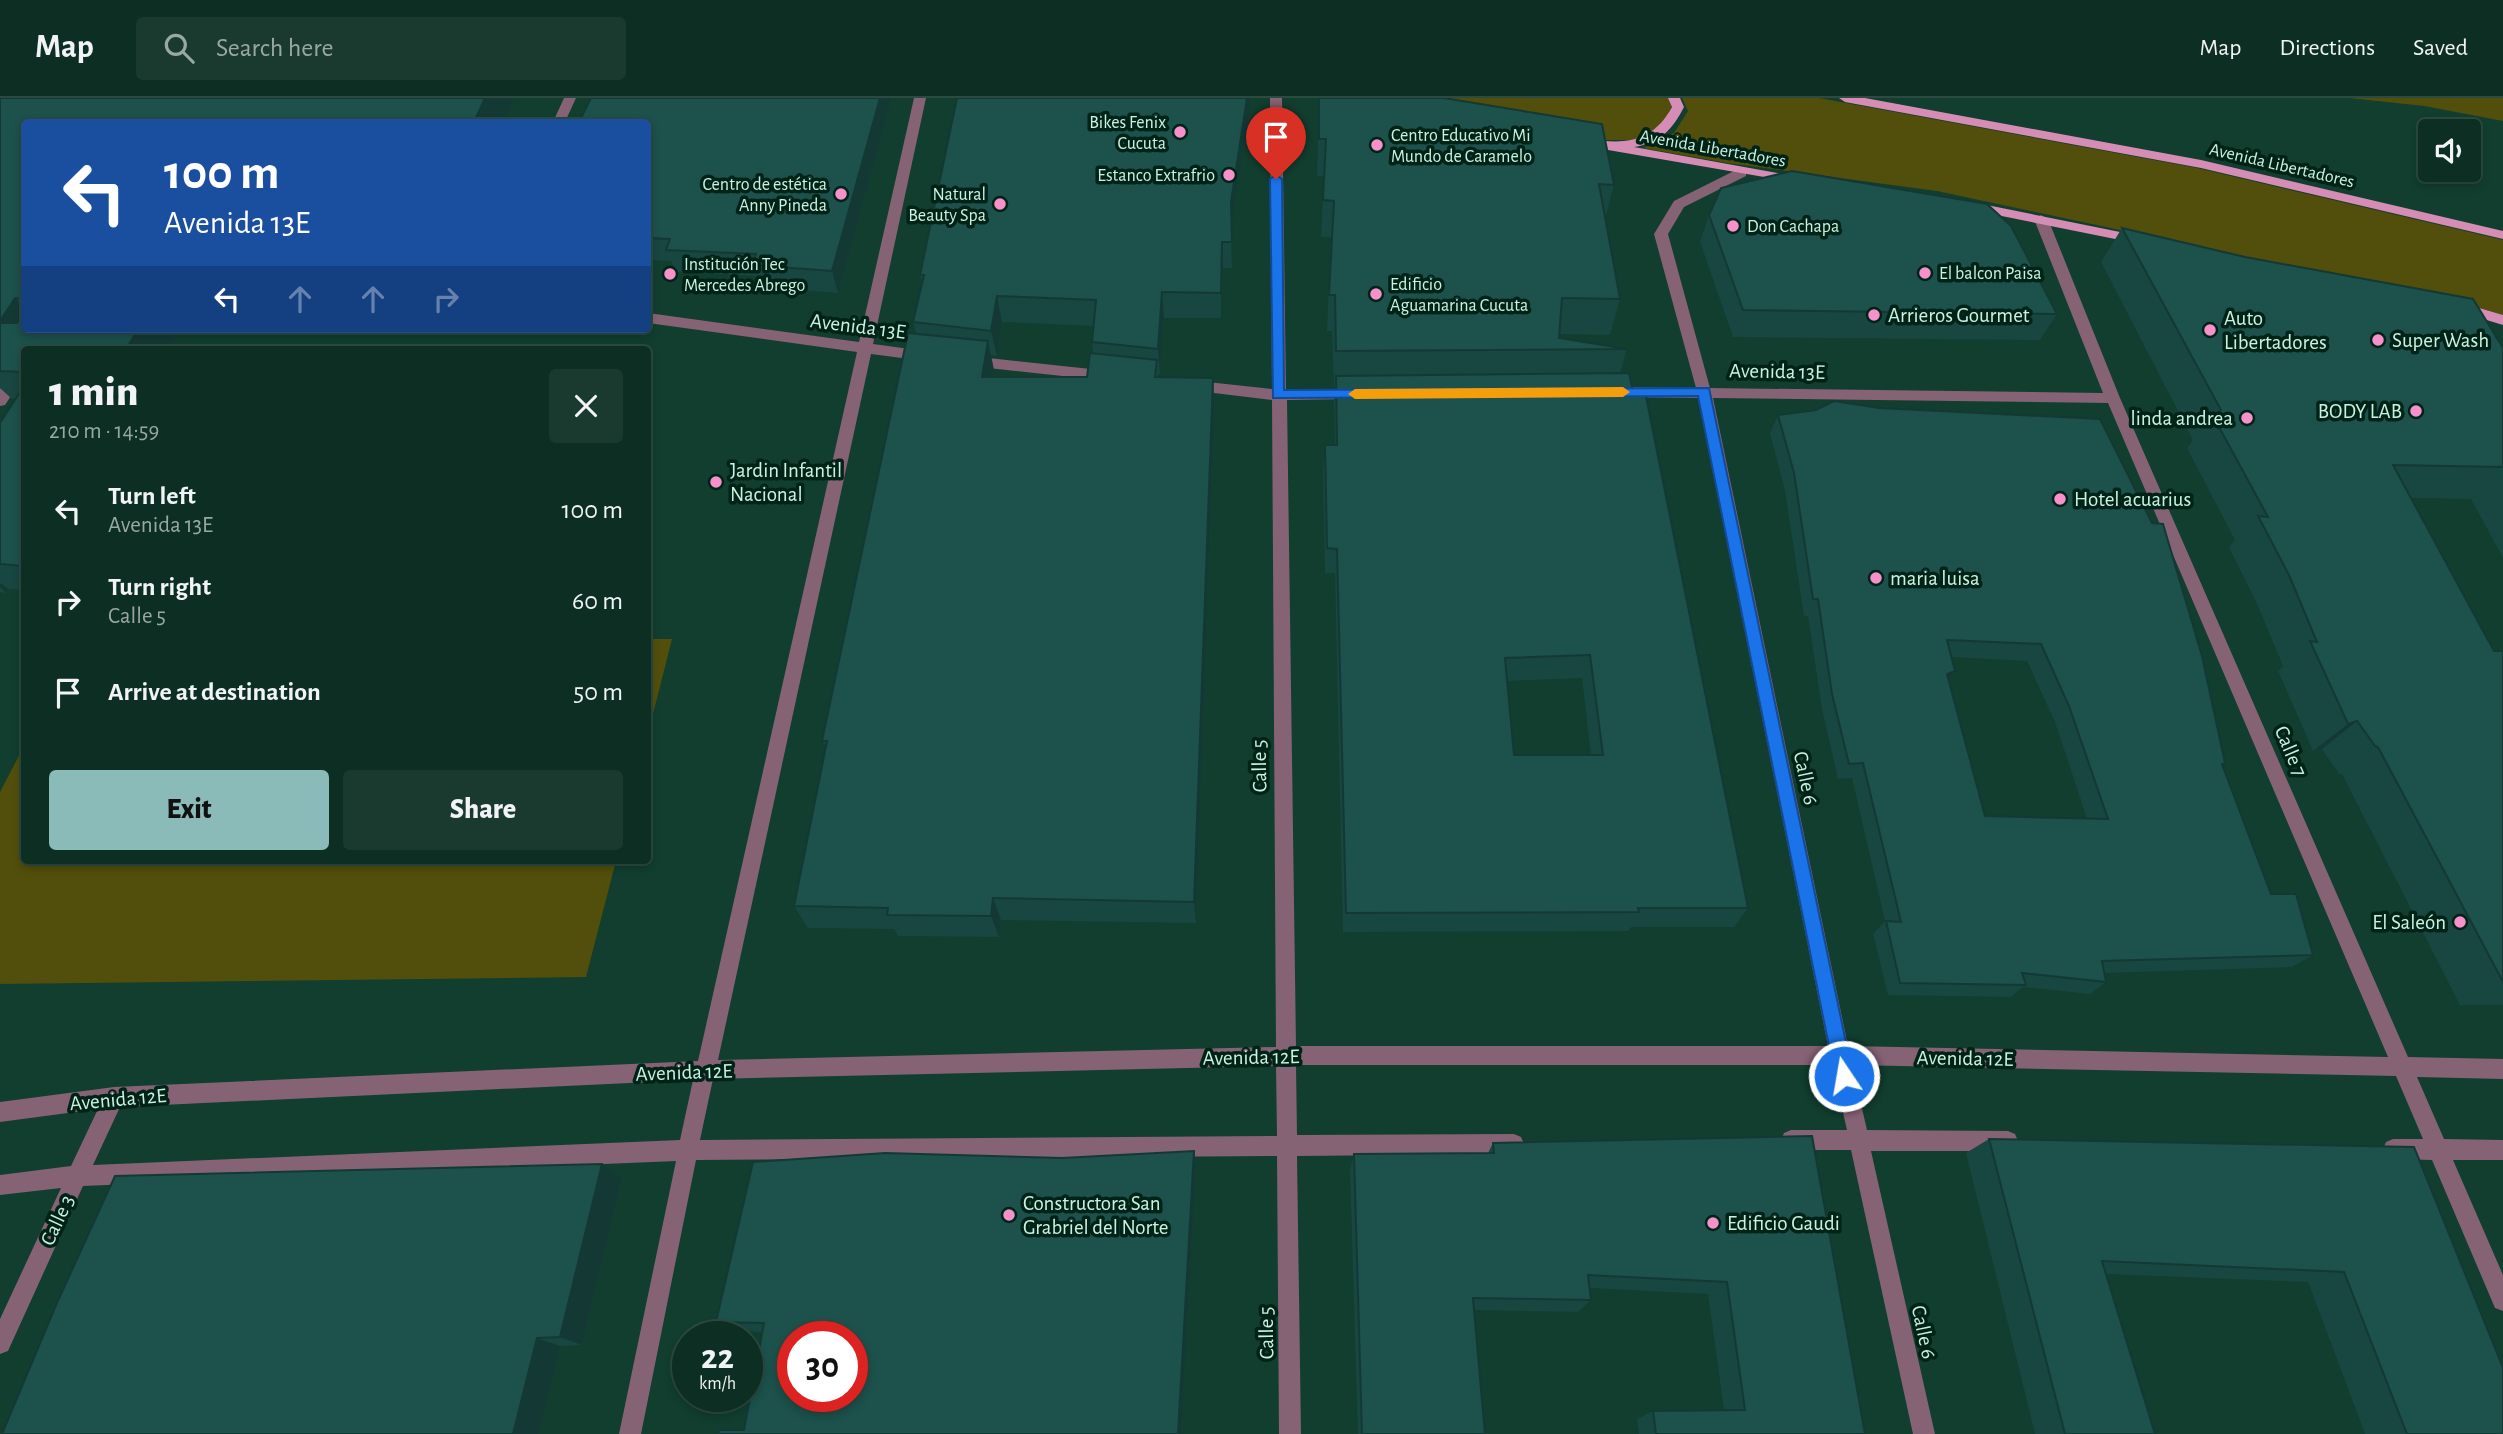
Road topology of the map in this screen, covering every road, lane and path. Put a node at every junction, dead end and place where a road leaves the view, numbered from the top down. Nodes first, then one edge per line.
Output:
1 (569, 98) edge
2 (920, 98) edge
3 (1276, 98) edge
4 (1674, 98) edge
5 (1845, 98) edge
6 (560, 119) edge
7 (1571, 140) edge
8 (1598, 145) junction
9 (1741, 173) junction
10 (1806, 182) edge
11 (1963, 205) edge
12 (2041, 219) junction
13 (2503, 235) edge
14 (2149, 242) edge
15 (2452, 306) joint
16 (651, 318) edge
17 (2503, 320) edge
18 (2473, 330) edge
19 (864, 349) junction
20 (21, 370) edge
21 (1126, 378) edge
22 (1167, 382) edge
23 (1704, 391) junction
24 (1608, 392) edge
25 (1374, 394) edge
26 (1277, 395) junction
27 (2113, 398) junction
28 (0, 401) edge
29 (1840, 1055) junction
30 (1286, 1056) junction
31 (2404, 1068) junction
32 (2503, 1069) edge
33 (707, 1070) junction
34 (114, 1097) junction
35 (0, 1112) edge
36 (1858, 1139) junction
37 (1774, 1140) edge
38 (2024, 1142) edge
39 (1537, 1144) edge
40 (1286, 1148) junction
41 (2370, 1148) edge
42 (688, 1150) junction
43 (2439, 1150) junction
44 (2503, 1150) edge
45 (78, 1176) junction
46 (0, 1185) edge
47 (2503, 1300) edge
48 (0, 1343) edge
49 (630, 1434) edge
50 (1290, 1434) edge
51 (1924, 1434) edge

1 - 6 street
2 - 19 street
3 - 26 street, Calle 5
4 - 8 main road
5 - 13 main road, Avenida Libertadores
7 - 8 main road, Avenida Libertadores
8 - 9 main road, Avenida Libertadores
9 - 10 main road, Avenida Libertadores
9 - 23 street, Calle 6
11 - 12 main road
12 - 14 main road
12 - 27 street, Calle 7
15 - 17 main road
15 - 18 street
16 - 19 street, Avenida 13E
19 - 21 street, Avenida 13E
19 - 33 street
20 - 28 street
22 - 26 street
23 - 24 street, Avenida 13E
23 - 27 street, Avenida 13E
23 - 29 street, Calle 6
25 - 26 street
26 - 30 street, Calle 5
27 - 31 street, Calle 7
29 - 30 street, Avenida 12E
29 - 31 street, Avenida 12E
29 - 36 street, Calle 6
30 - 33 street, Avenida 12E
30 - 40 street, Calle 5
31 - 32 street, Avenida 12E
31 - 43 street, Calle 7
33 - 34 street, Avenida 12E
33 - 42 street
34 - 35 street, Avenida 12E
34 - 45 street, Calle 3
36 - 37 street
36 - 38 street
36 - 51 street, Calle 6
39 - 40 street
40 - 42 street
40 - 50 street, Calle 5
41 - 43 street
42 - 45 street
42 - 49 street
43 - 44 street
43 - 47 street, Calle 7
45 - 46 street
45 - 48 street, Calle 3

